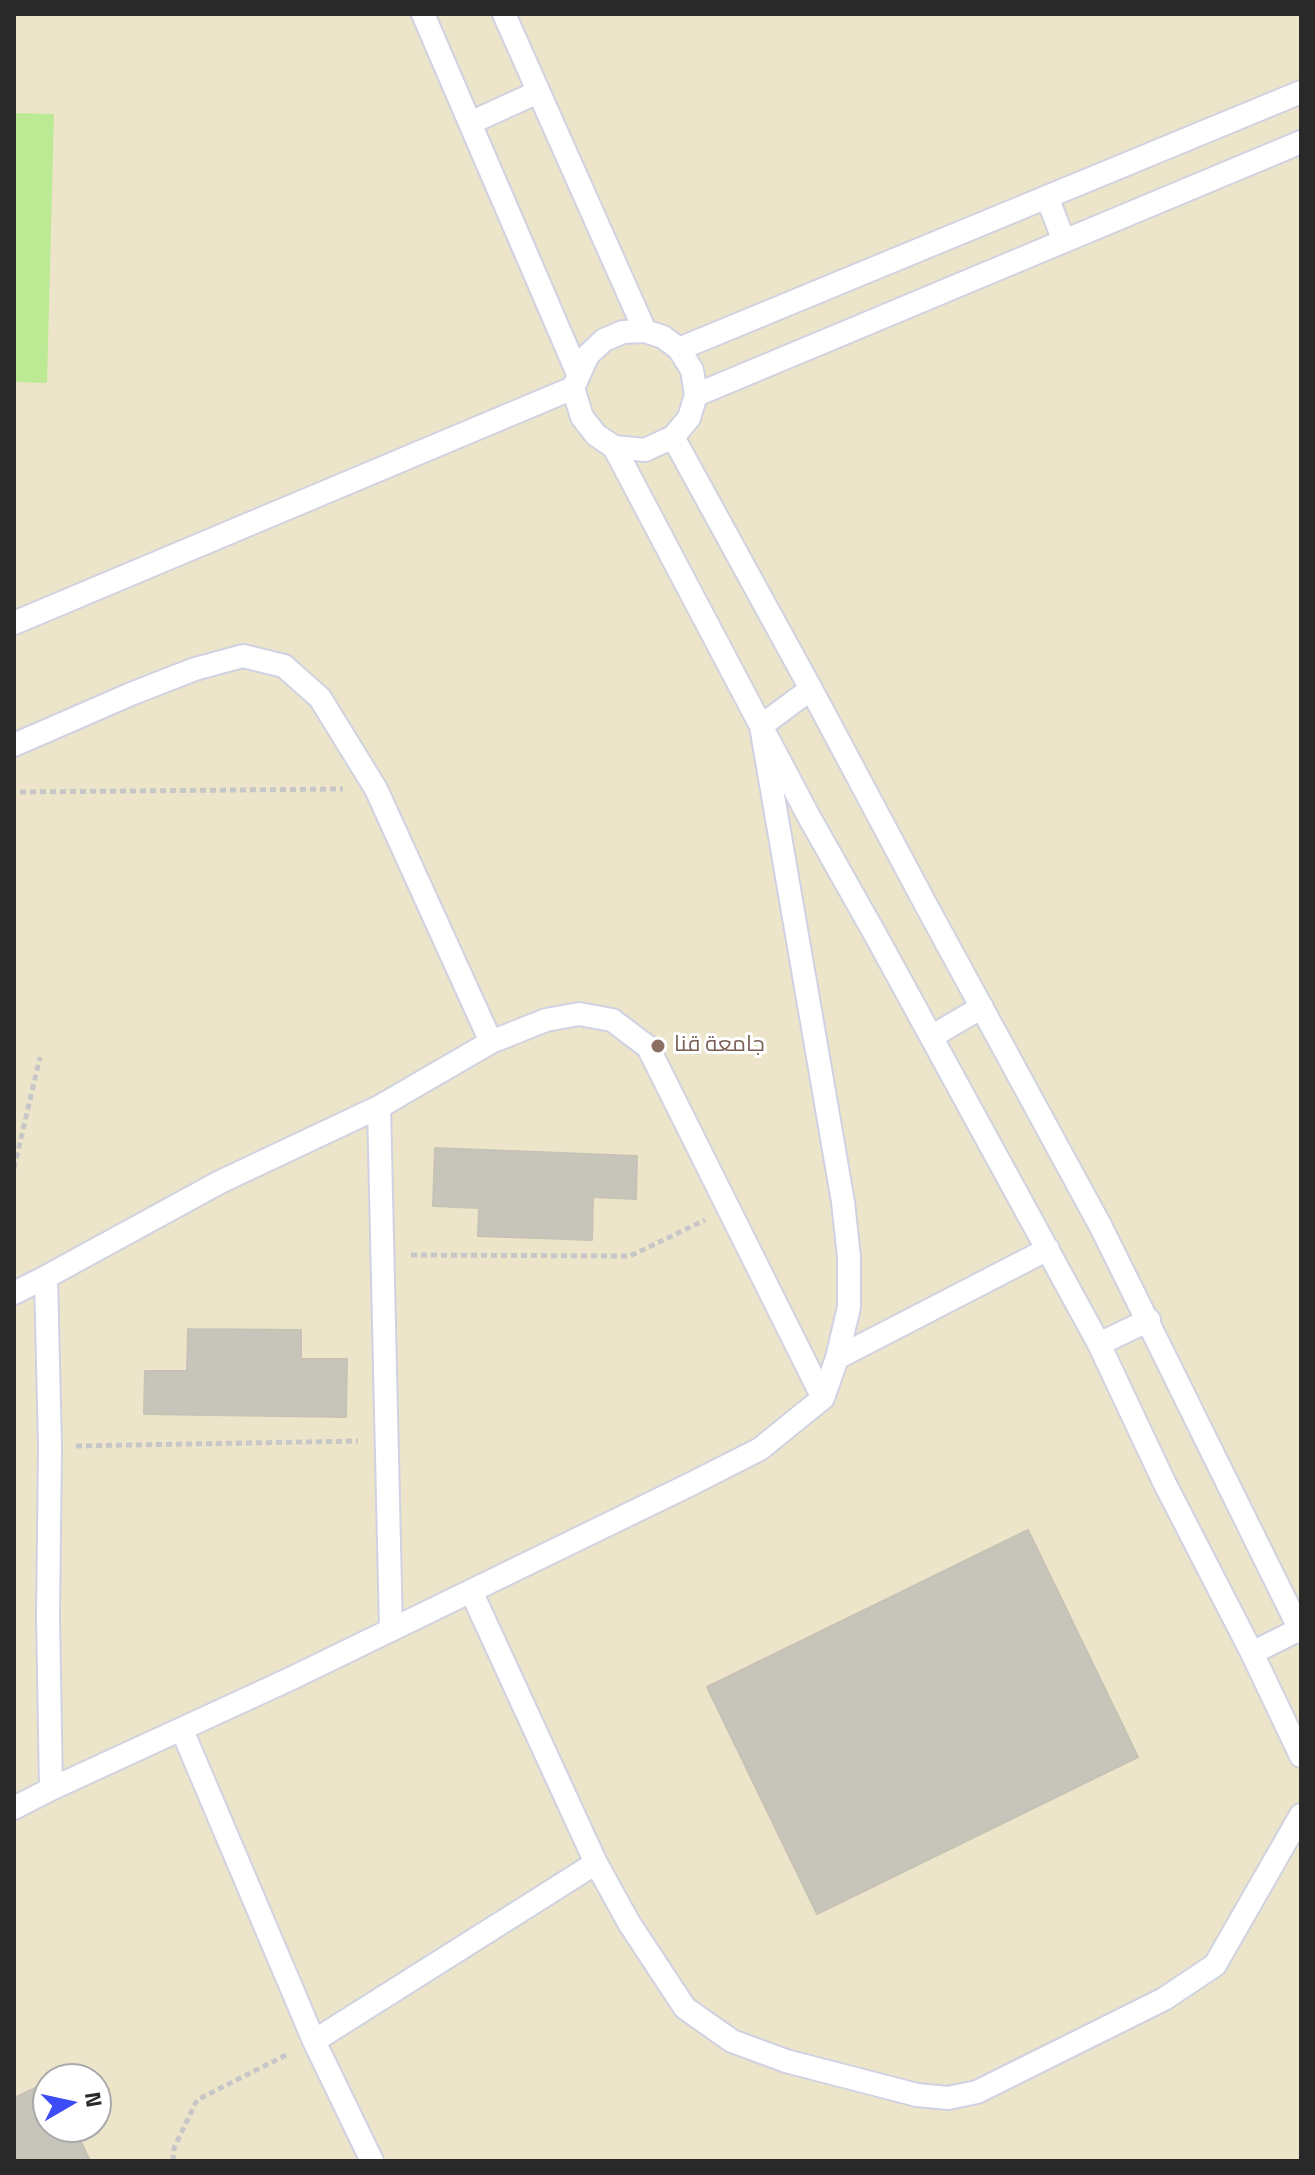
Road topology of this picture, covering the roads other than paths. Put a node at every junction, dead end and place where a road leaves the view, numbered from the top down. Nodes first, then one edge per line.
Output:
1 (423, 14) edge
2 (504, 14) edge
3 (538, 92) junction
4 (1301, 92) edge
5 (470, 123) junction
6 (1301, 142) edge
7 (1047, 197) junction
8 (1064, 241) junction
9 (645, 331) junction
10 (679, 349) junction
11 (576, 381) junction
12 (696, 395) junction
13 (673, 437) junction
14 (614, 447) junction
15 (14, 623) edge
16 (811, 689) junction
17 (761, 726) junction
18 (14, 745) edge
19 (982, 1007) junction
20 (931, 1037) junction
21 (491, 1042) junction
22 (379, 1107) junction
23 (1048, 1249) junction
24 (46, 1277) junction
25 (14, 1293) edge
26 (1149, 1320) junction
27 (1099, 1344) junction
28 (837, 1358) junction
29 (823, 1398) junction
30 (471, 1591) junction
31 (391, 1630) junction
32 (1300, 1630) edge
33 (1252, 1653) junction
34 (182, 1730) junction
35 (1301, 1756) edge
36 (51, 1789) junction
37 (14, 1808) edge
38 (1301, 1815) edge
39 (596, 1863) junction
40 (314, 2041) junction
41 (372, 2161) edge

1 - 5 lane
2 - 3 lane
3 - 5 lane
3 - 9 lane
4 - 7 lane
5 - 11 lane
6 - 8 lane
7 - 8 lane
7 - 10 lane
8 - 12 lane
9 - 10 lane
9 - 11 lane
10 - 12 lane
11 - 14 lane
11 - 15 lane
12 - 13 lane
13 - 14 lane
13 - 16 lane
14 - 17 lane
16 - 17 lane
16 - 19 lane
17 - 20 lane
17 - 28 lane
18 - 21 lane
19 - 20 lane
19 - 26 lane
20 - 23 lane
21 - 22 lane
21 - 29 lane
22 - 24 lane
22 - 31 lane
23 - 27 lane
23 - 28 lane
24 - 25 lane
24 - 36 lane
26 - 27 lane
26 - 32 lane
27 - 33 lane
28 - 29 lane
29 - 30 lane
30 - 31 lane
30 - 39 lane
31 - 34 lane
32 - 33 lane
33 - 35 lane
34 - 36 lane
34 - 40 lane
36 - 37 lane
38 - 39 lane
39 - 40 lane
40 - 41 lane

